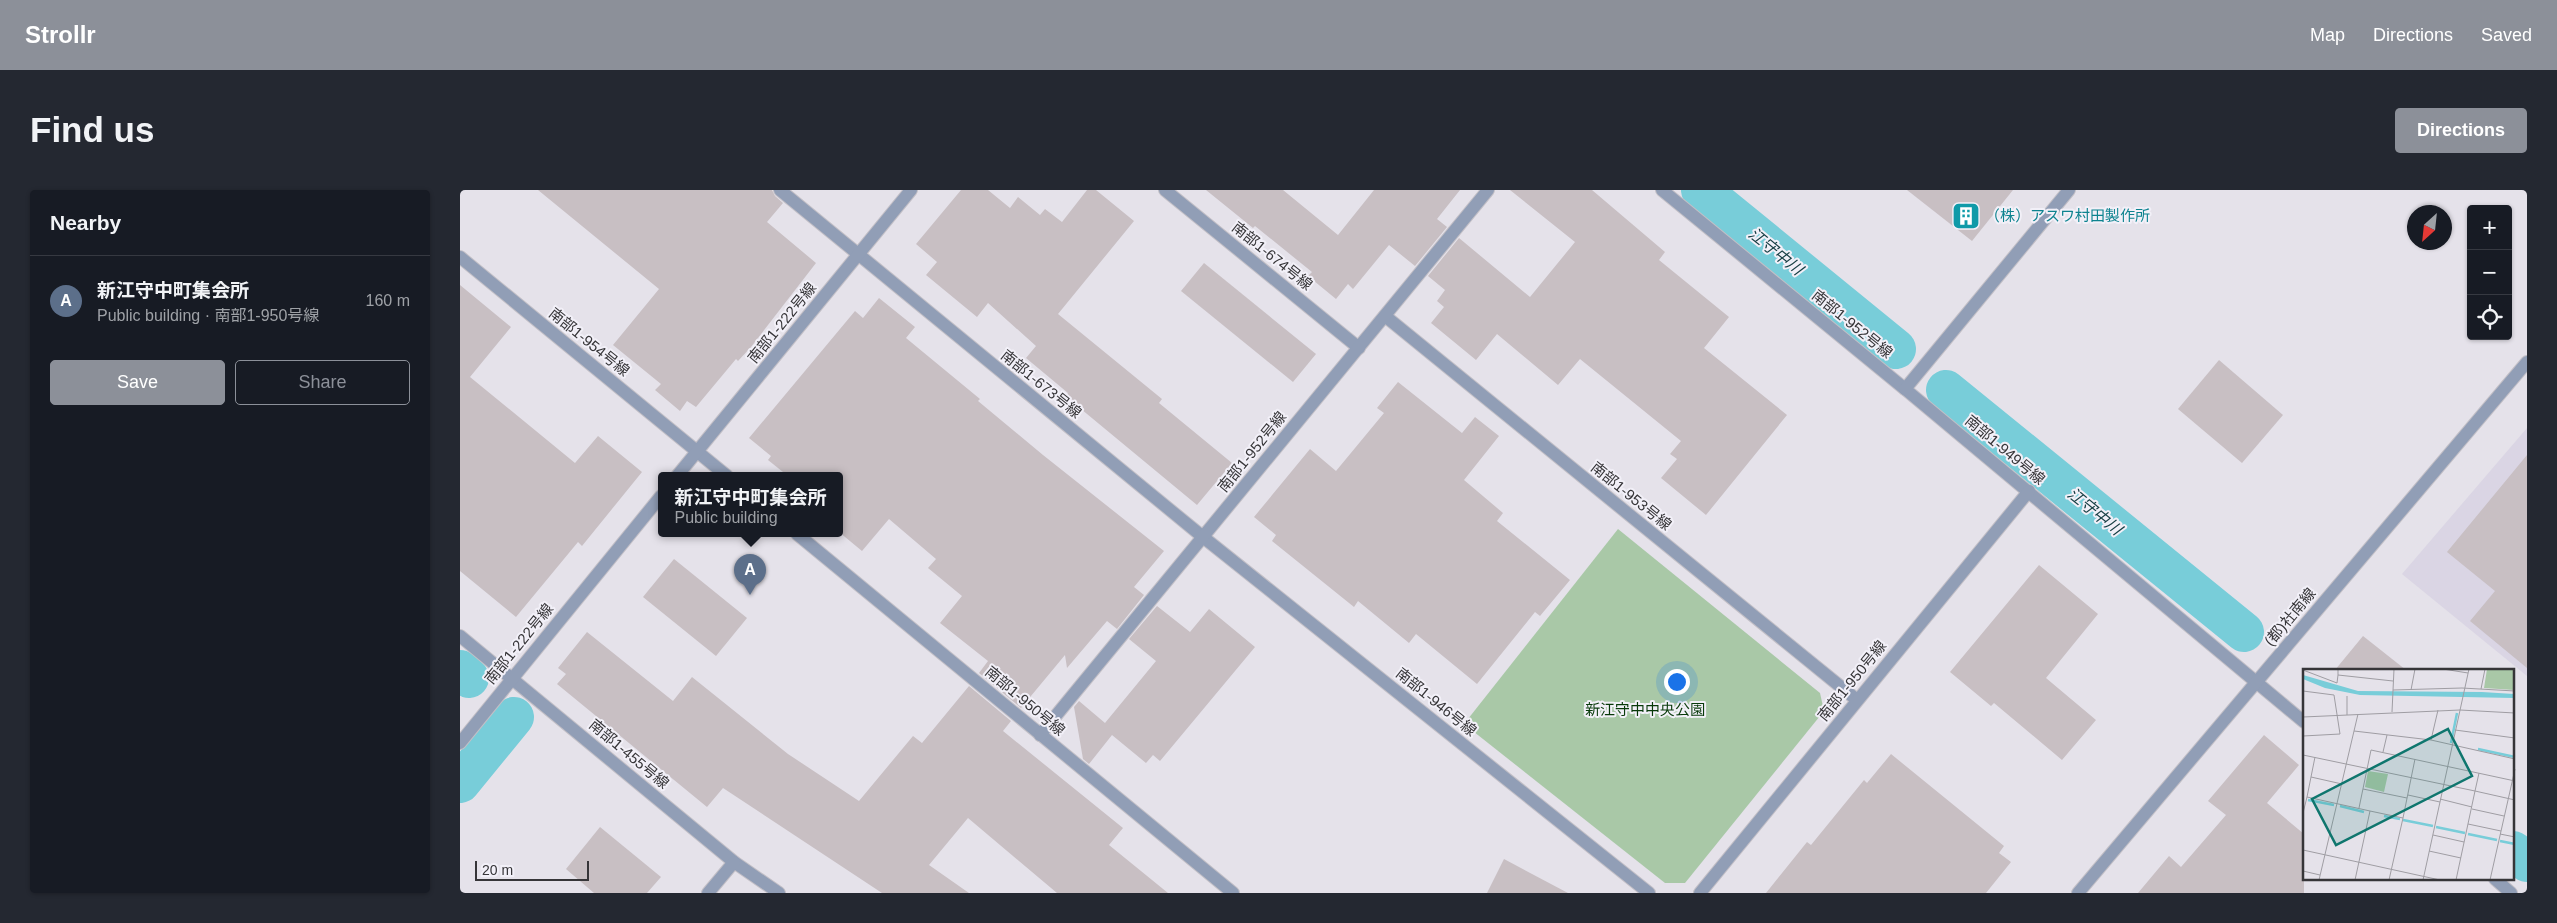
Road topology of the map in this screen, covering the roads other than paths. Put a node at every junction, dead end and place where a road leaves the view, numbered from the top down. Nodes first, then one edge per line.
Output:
1 (780, 190) edge
2 (911, 190) edge
3 (1165, 190) edge
4 (1488, 190) edge
5 (1662, 190) edge
6 (2069, 190) edge
7 (858, 255) junction
8 (460, 257) edge
9 (1385, 316) junction
10 (1359, 348) junction
11 (2527, 362) edge
12 (1905, 389) junction
13 (698, 452) junction
14 (681, 472) edge
15 (722, 472) edge
16 (2029, 491) junction
17 (658, 500) edge
18 (801, 537) edge
19 (1203, 537) junction
20 (460, 636) edge
21 (512, 679) junction
22 (2256, 682) junction
23 (1857, 700) junction
24 (2303, 721) edge
25 (1040, 735) junction
26 (460, 743) edge
27 (734, 862) junction
28 (2496, 880) edge
29 (2083, 891) edge
30 (708, 893) edge
31 (779, 893) edge
32 (1233, 893) edge
33 (1649, 893) edge
34 (1700, 893) edge
35 (2511, 893) edge

1 - 7 street, 南部1-673号線
2 - 7 street, 南部1-222号線
3 - 10 street, 南部1-674号線
4 - 9 street, 南部1-952号線
5 - 12 street, 南部1-952号線
6 - 12 street
7 - 13 street, 南部1-222号線
7 - 19 street, 南部1-673号線
8 - 13 street, 南部1-954号線
9 - 10 street, 南部1-952号線
9 - 23 street, 南部1-953号線
10 - 19 street, 南部1-952号線
11 - 22 street, (都)社南線
12 - 16 street, 南部1-949号線
13 - 14 street, 南部1-222号線
13 - 15 street
16 - 22 street, 南部1-949号線
16 - 23 street, 南部1-950号線
17 - 21 street, 南部1-222号線
18 - 25 street, 南部1-950号線
19 - 25 street, 南部1-952号線
19 - 33 street, 南部1-946号線
20 - 21 street, 南部1-455号線
21 - 26 street, 南部1-222号線
21 - 27 street, 南部1-455号線
22 - 24 street, 南部1-949号線
22 - 29 street, (都)社南線
23 - 34 street, 南部1-950号線
25 - 32 street, 南部1-950号線
27 - 30 street
27 - 31 street, 南部1-455号線
28 - 35 street

